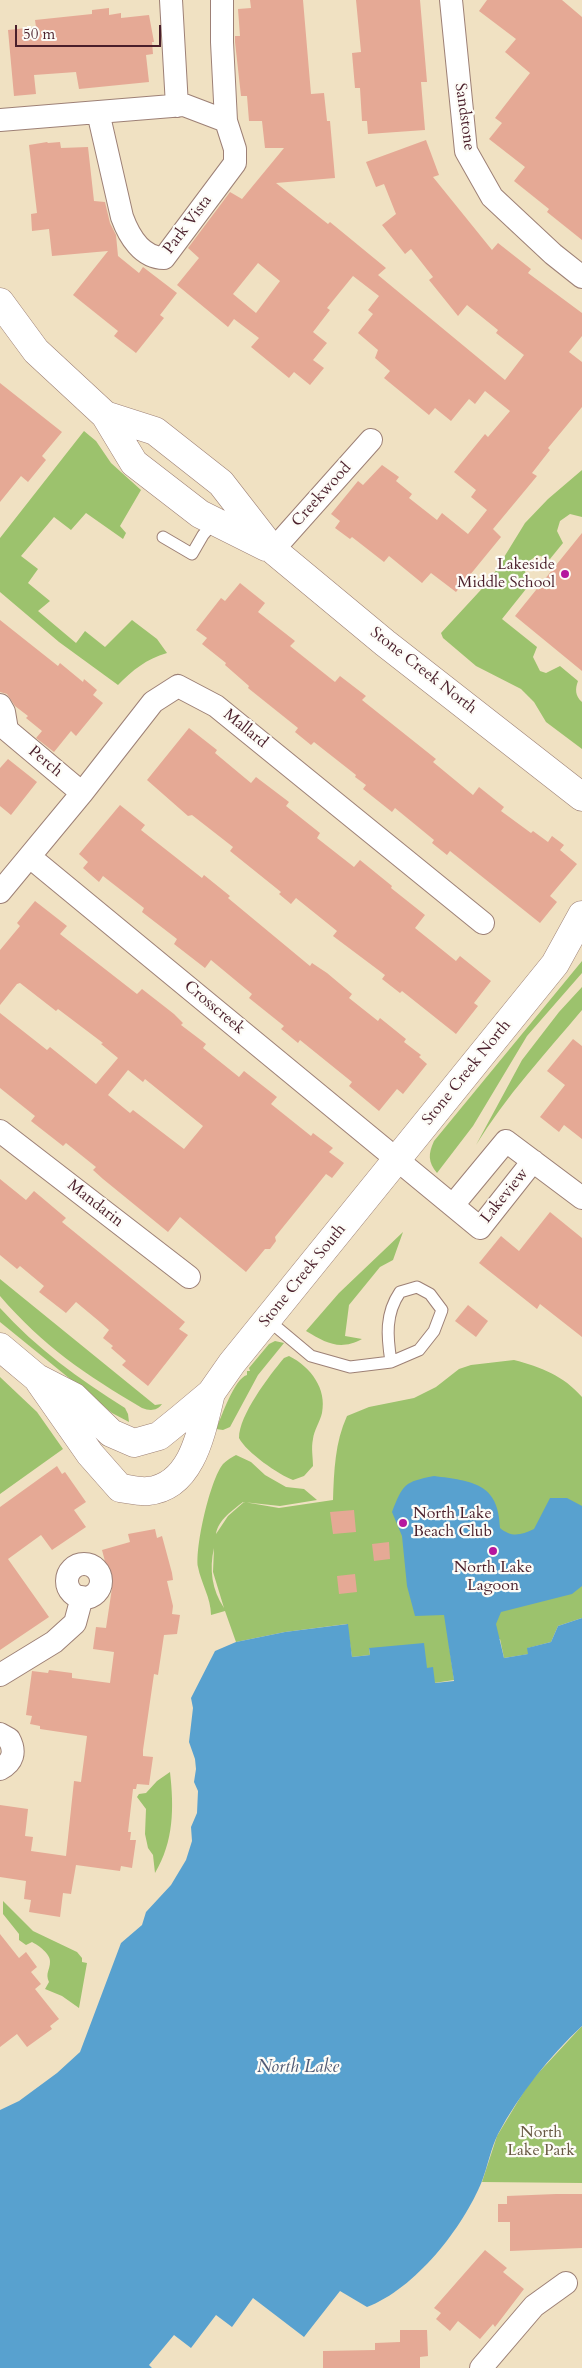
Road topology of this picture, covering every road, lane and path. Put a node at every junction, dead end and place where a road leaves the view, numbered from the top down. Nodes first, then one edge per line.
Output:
1 (171, 0) edge
2 (222, 0) edge
3 (451, 0) edge
4 (177, 106) junction
5 (98, 112) junction
6 (0, 120) edge
7 (226, 121) junction
8 (582, 277) edge
9 (0, 302) edge
10 (105, 415) junction
11 (371, 440) dead end
12 (215, 521) junction
13 (163, 537) dead end
14 (273, 550) junction
15 (0, 705) edge
16 (4, 730) edge
17 (82, 793) junction
18 (580, 793) edge
19 (30, 857) junction
20 (0, 892) edge
21 (582, 915) edge
22 (483, 923) dead end
23 (582, 946) edge
24 (555, 964) junction
25 (0, 1131) edge
26 (398, 1159) junction
27 (532, 1161) junction
28 (582, 1198) edge
29 (453, 1205) junction
30 (189, 1277) dead end
31 (268, 1320) junction
32 (0, 1347) edge
33 (391, 1362) junction
34 (37, 1378) junction
35 (211, 1393) junction
36 (82, 1598) dead end
37 (0, 1675) edge
38 (0, 1734) edge
39 (0, 1769) edge
40 (566, 2283) dead end
41 (481, 2368) edge

1 - 4 street
2 - 7 street, Park Vista
3 - 8 street, Sandstone
4 - 5 street
4 - 7 street
5 - 6 street
5 - 7 street, Park Vista
9 - 10 street, Stone Creek North
10 - 12 street, Stone Creek North
10 - 14 street, Stone Creek North
11 - 14 street, Creekwood
12 - 13 lane
12 - 14 street, Stone Creek North
14 - 18 street, Stone Creek North
15 - 16 street, Perch
16 - 17 street, Perch
17 - 19 street, Mallard
17 - 22 street, Mallard
19 - 20 street
19 - 26 street, Crosscreek
21 - 24 street, Stone Creek North
23 - 24 street, Stone Creek North
24 - 26 street, Stone Creek North
25 - 30 street, Mandarin
26 - 29 street, Lakeview
26 - 31 street, Stone Creek South
27 - 28 street, Lakeview
27 - 29 street, Lakeview
27 - 29 street, Lakeview
31 - 33 lane
31 - 35 street, Stone Creek South
32 - 34 street, Stone Creek South
33 - 33 lane
34 - 35 street, Stone Creek South
34 - 35 street, Stone Creek South
36 - 37 street
38 - 39 street
40 - 41 street

